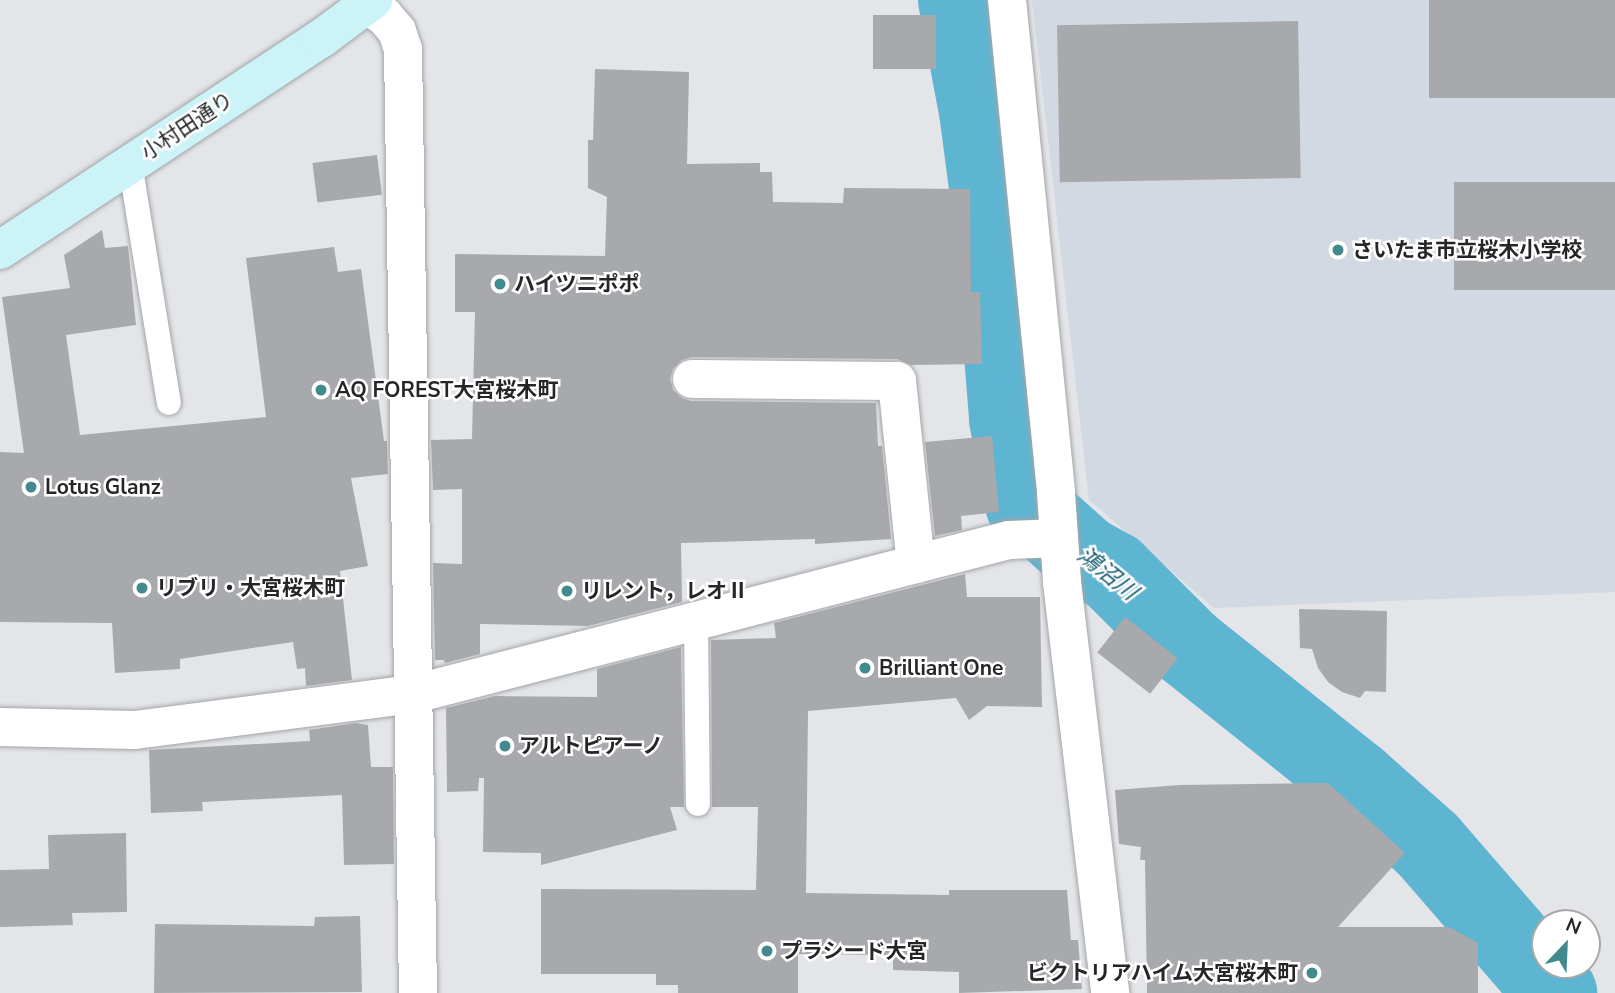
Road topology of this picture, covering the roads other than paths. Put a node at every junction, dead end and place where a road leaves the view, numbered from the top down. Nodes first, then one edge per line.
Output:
1 (1007, 0) edge
2 (370, 3) edge
3 (130, 163) junction
4 (0, 250) edge
5 (692, 379) dead end
6 (169, 403) dead end
7 (1059, 538) junction
8 (916, 564) junction
9 (696, 621) junction
10 (414, 694) junction
11 (0, 727) edge
12 (698, 803) dead end
13 (418, 993) edge
14 (1111, 993) edge

1 - 7 street
2 - 3 street, 小村田通り
2 - 10 street
3 - 4 street, 小村田通り
3 - 6 lane
5 - 8 street
7 - 8 street
7 - 14 street
8 - 9 street
9 - 10 street
9 - 12 lane
10 - 11 street
10 - 13 street

